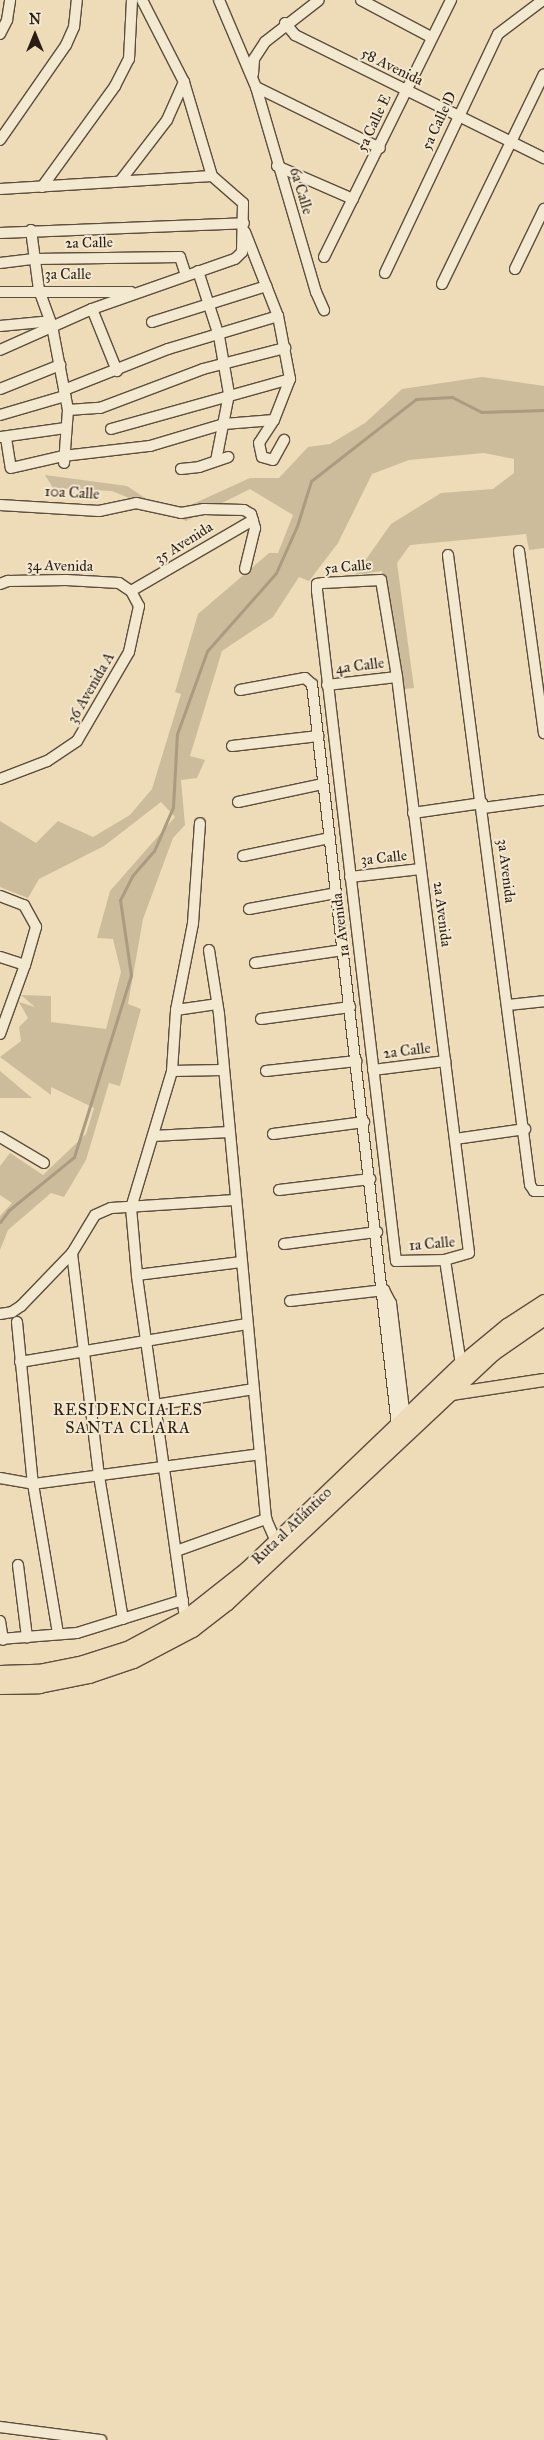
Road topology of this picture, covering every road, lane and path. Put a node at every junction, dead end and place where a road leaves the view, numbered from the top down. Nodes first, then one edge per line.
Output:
1 (10, 0) edge
2 (77, 0) edge
3 (132, 0) edge
4 (142, 0) edge
5 (219, 0) edge
6 (318, 0) edge
7 (360, 0) edge
8 (450, 0) edge
9 (543, 0) edge
10 (286, 23) junction
11 (0, 34) edge
12 (431, 37) junction
13 (544, 74) edge
14 (184, 82) junction
15 (254, 83) junction
16 (405, 91) junction
17 (458, 115) junction
18 (0, 140) edge
19 (512, 140) junction
20 (380, 148) junction
21 (544, 158) edge
22 (277, 166) junction
23 (212, 176) junction
24 (121, 180) junction
25 (42, 187) junction
26 (0, 189) edge
27 (353, 198) junction
28 (544, 209) edge
29 (245, 227) junction
30 (31, 230) junction
31 (0, 233) edge
32 (324, 257) dead end
33 (34, 259) junction
34 (0, 263) edge
35 (515, 269) dead end
36 (198, 271) junction
37 (384, 273) dead end
38 (186, 275) junction
39 (442, 284) dead end
40 (266, 286) junction
41 (39, 290) junction
42 (0, 292) edge
43 (137, 292) junction
44 (210, 304) junction
45 (92, 309) junction
46 (324, 310) dead end
47 (278, 316) junction
48 (152, 322) dead end
49 (0, 326) edge
50 (52, 326) junction
51 (219, 336) junction
52 (285, 348) junction
53 (0, 350) edge
54 (225, 363) junction
55 (60, 365) junction
56 (117, 371) junction
57 (290, 378) junction
58 (0, 389) edge
59 (64, 393) junction
60 (228, 394) junction
61 (68, 410) junction
62 (0, 414) edge
63 (274, 420) junction
64 (224, 424) junction
65 (65, 428) junction
66 (111, 429) dead end
67 (3, 437) edge
68 (284, 440) dead end
69 (228, 457) dead end
70 (63, 459) junction
71 (216, 462) junction
72 (181, 469) dead end
73 (0, 506) edge
74 (253, 520) junction
75 (519, 551) dead end
76 (448, 555) dead end
77 (245, 569) dead end
78 (380, 580) joint
79 (0, 584) edge
80 (317, 584) joint
81 (131, 591) junction
82 (397, 677) junction
83 (327, 685) junction
84 (240, 690) dead end
85 (544, 733) edge
86 (318, 736) junction
87 (232, 746) dead end
88 (0, 779) edge
89 (323, 784) junction
90 (544, 800) edge
91 (238, 802) dead end
92 (482, 806) junction
93 (413, 813) junction
94 (200, 823) dead end
95 (330, 838) junction
96 (243, 856) dead end
97 (421, 869) junction
98 (350, 877) junction
99 (336, 893) junction
100 (0, 896) edge
101 (249, 910) dead end
102 (210, 950) dead end
103 (343, 950) junction
104 (0, 958) edge
105 (254, 963) dead end
106 (25, 965) junction
107 (544, 1001) edge
108 (217, 1004) junction
109 (508, 1005) junction
110 (350, 1008) junction
111 (176, 1010) junction
112 (261, 1019) dead end
113 (0, 1034) edge
114 (356, 1061) junction
115 (445, 1061) junction
116 (222, 1070) junction
117 (373, 1070) junction
118 (172, 1071) junction
119 (266, 1071) dead end
120 (364, 1122) junction
121 (525, 1129) junction
122 (228, 1132) junction
123 (273, 1134) dead end
124 (153, 1136) junction
125 (0, 1137) edge
126 (455, 1139) junction
127 (44, 1164) dead end
128 (370, 1179) junction
129 (278, 1190) dead end
130 (539, 1191) edge
131 (235, 1200) junction
132 (131, 1208) junction
133 (377, 1232) junction
134 (284, 1244) dead end
135 (72, 1253) junction
136 (469, 1253) joint
137 (444, 1260) junction
138 (396, 1261) joint
139 (241, 1262) junction
140 (137, 1276) junction
141 (384, 1290) junction
142 (290, 1301) dead end
143 (544, 1302) edge
144 (0, 1314) edge
145 (544, 1317) edge
146 (17, 1322) dead end
147 (247, 1324) junction
148 (146, 1341) junction
149 (83, 1351) junction
150 (20, 1362) junction
151 (461, 1364) junction
152 (544, 1380) edge
153 (254, 1389) junction
154 (445, 1395) junction
155 (155, 1405) junction
156 (401, 1421) junction
157 (260, 1454) junction
158 (164, 1469) junction
159 (99, 1476) junction
160 (0, 1478) edge
161 (33, 1484) junction
162 (266, 1519) junction
163 (276, 1541) junction
164 (176, 1550) junction
165 (18, 1565) dead end
166 (183, 1600) junction
167 (186, 1618) junction
168 (123, 1619) junction
169 (0, 1621) edge
170 (58, 1634) junction
171 (27, 1637) junction
172 (2, 1640) edge
173 (0, 1673) edge
174 (0, 1686) edge
175 (0, 2427) edge
176 (101, 2440) edge

1 - 11 street
2 - 18 street
3 - 25 street
4 - 14 street
5 - 15 street, 6a Calle
6 - 10 street, 6a Calle
7 - 12 street
8 - 12 street, 5a Calle E
9 - 17 street, 5a Calle D
10 - 15 street, 6a Calle
10 - 16 street, 58 Avenida
12 - 16 street, 5a Calle E
13 - 19 street
14 - 23 street
14 - 24 street
15 - 20 street
15 - 22 street, 6a Calle
16 - 17 street, 58 Avenida
16 - 20 street, 5a Calle E
17 - 19 street, 58 Avenida
17 - 37 street, 5a Calle D
19 - 21 street, 58 Avenida
19 - 39 street
20 - 27 street, 5a Calle E
22 - 27 street
22 - 46 street, 6a Calle
23 - 24 street
23 - 29 street
24 - 25 street
25 - 26 street
27 - 32 street, 5a Calle E
28 - 35 street
29 - 30 street
29 - 36 street
29 - 40 street
30 - 31 street
30 - 33 street
33 - 34 street, 2a Calle
33 - 38 street, 2a Calle
33 - 41 street
36 - 38 street
36 - 44 street
38 - 43 street
40 - 44 street
40 - 47 street
41 - 42 street, 3a Calle
41 - 43 street, 3a Calle
41 - 50 street
43 - 45 street
44 - 48 street
44 - 51 street
45 - 50 street
45 - 56 street
47 - 51 street
47 - 52 street
49 - 50 street
50 - 53 street
50 - 55 street
51 - 54 street
51 - 56 street
52 - 54 street
52 - 57 street
54 - 60 street
54 - 61 street
55 - 58 street
55 - 59 street
56 - 59 street
57 - 60 street
57 - 63 street
59 - 61 street
59 - 62 street
60 - 64 street
60 - 66 street
61 - 65 street
63 - 64 street
63 - 68 street
64 - 70 street
64 - 71 street
65 - 67 street
65 - 70 street
67 - 70 street
69 - 71 street
71 - 72 street
73 - 74 street, 10a Calle
74 - 77 street
74 - 81 street, 35 Avenida
75 - 85 street
76 - 92 street, 3a Avenida
78 - 80 street, 5a Calle
78 - 82 street, 2a Avenida
79 - 81 street, 34 Avenida
80 - 83 street, 1a Avenida
81 - 88 street, 36 Avenida A
82 - 83 street, 4a Calle
82 - 93 street, 2a Avenida
83 - 98 street, 1a Avenida
84 - 86 street
86 - 87 street
86 - 89 street
89 - 91 street
89 - 95 street
90 - 92 street
92 - 93 street
92 - 109 street, 3a Avenida
93 - 97 street, 2a Avenida
94 - 111 street
95 - 96 street
95 - 99 street
97 - 98 street, 3a Calle
97 - 115 street, 2a Avenida
98 - 117 street, 1a Avenida
99 - 101 street
99 - 103 street
100 - 106 street
102 - 108 street
103 - 105 street
103 - 110 street
104 - 106 street
106 - 113 street
107 - 109 street
108 - 111 street
108 - 116 street
109 - 121 street, 3a Avenida
110 - 112 street
110 - 114 street
111 - 118 street
114 - 119 street
114 - 120 street
115 - 117 street, 2a Calle
115 - 126 street, 2a Avenida
116 - 118 street
116 - 122 street
117 - 138 street, 1a Avenida
118 - 124 street
120 - 123 street
120 - 128 street
121 - 126 street
121 - 130 street, 3a Avenida
122 - 124 street
122 - 131 street
124 - 132 street
125 - 127 street
126 - 136 street, 2a Avenida
128 - 129 street
128 - 133 street
131 - 132 street
131 - 139 street
132 - 135 street
132 - 140 street
133 - 134 street
133 - 141 street
135 - 144 street
135 - 149 street
136 - 137 street, 1a Calle
137 - 138 street, 1a Calle
137 - 151 street
139 - 140 street
139 - 147 street
140 - 148 street
141 - 142 street
141 - 156 street
143 - 151 highway, Ruta al Atlántico
145 - 154 highway, Ruta al Atlántico
146 - 150 street
147 - 148 street
147 - 153 street
148 - 149 street
148 - 155 street
149 - 150 street
149 - 159 street
150 - 161 street
151 - 156 highway, Ruta al Atlántico
152 - 154 main road
153 - 155 street
153 - 157 street
154 - 174 highway, Ruta al Atlántico
155 - 158 street
156 - 163 highway, Ruta al Atlántico
157 - 158 street
157 - 162 street
158 - 159 street
158 - 164 street
159 - 161 street
159 - 168 street
160 - 161 street
161 - 170 street
162 - 163 street
162 - 164 street
163 - 167 highway, Ruta al Atlántico
164 - 166 street
165 - 171 street
166 - 167 street
166 - 168 street
167 - 173 highway, Ruta al Atlántico
168 - 170 street
169 - 172 street
170 - 171 street
171 - 172 street
175 - 176 street

